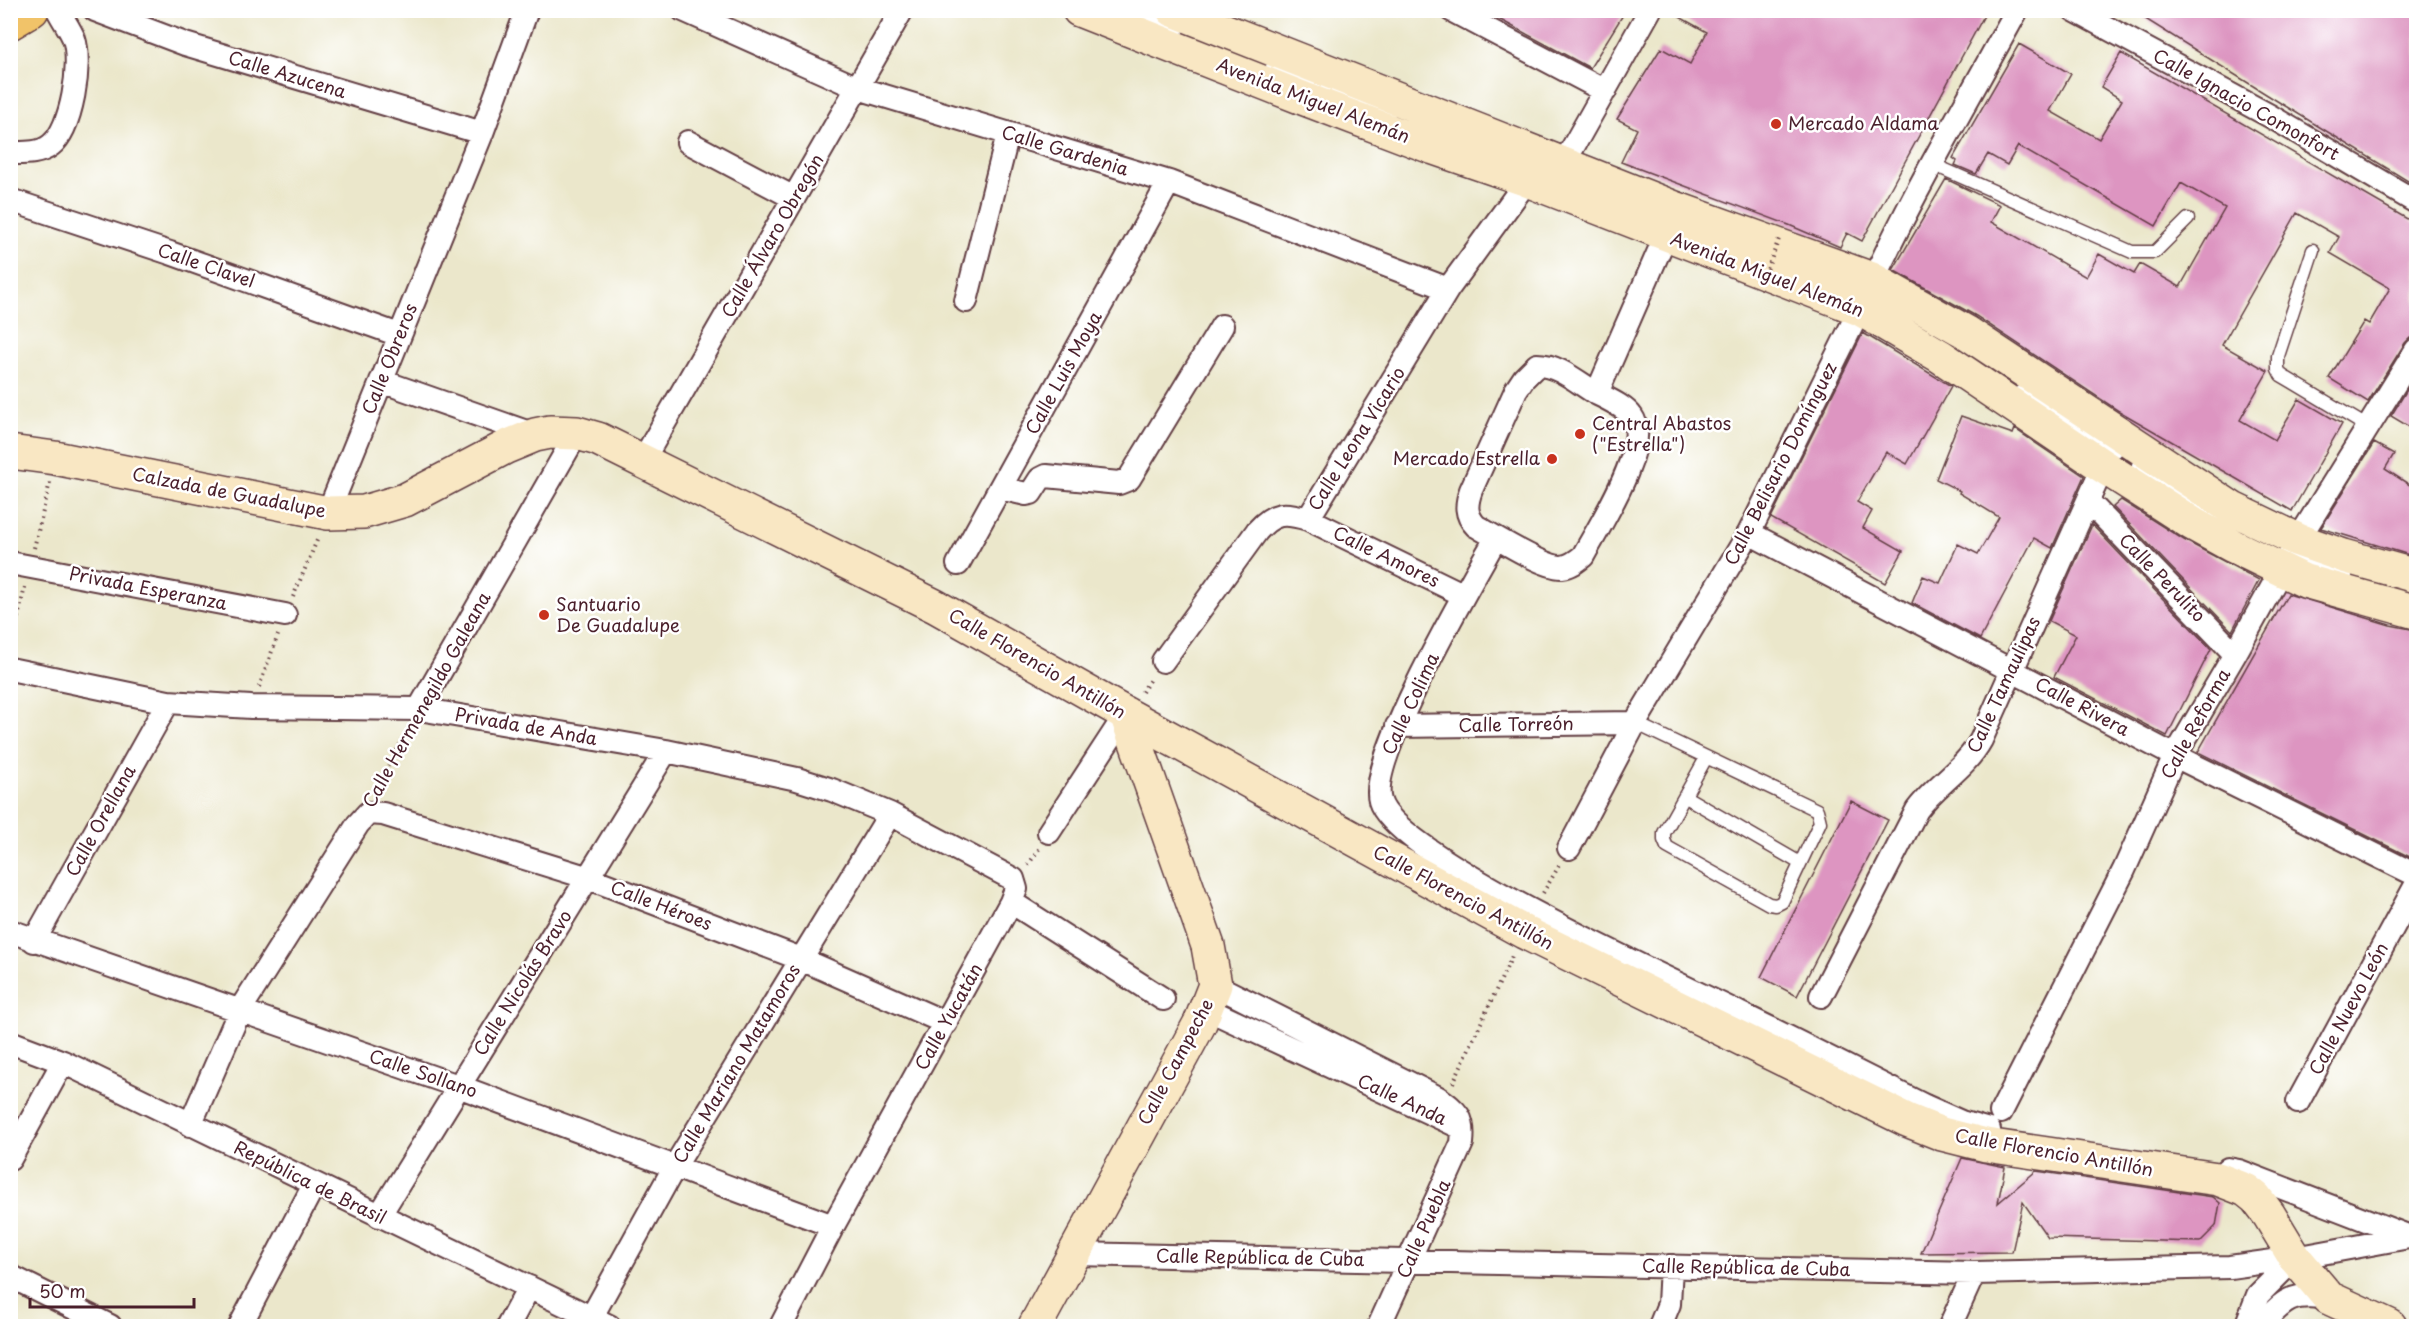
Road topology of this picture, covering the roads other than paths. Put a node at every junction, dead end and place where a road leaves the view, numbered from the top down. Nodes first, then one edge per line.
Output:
1 (32, 10) edge
2 (58, 10) edge
3 (95, 10) edge
4 (527, 10) edge
5 (683, 10) edge
6 (902, 10) edge
7 (1079, 10) edge
8 (1132, 10) edge
9 (1451, 10) edge
10 (1650, 10) edge
11 (2017, 10) edge
12 (2074, 10) edge
13 (1179, 21) edge
14 (10, 23) edge
15 (1260, 62) dead end
16 (858, 88) junction
17 (1605, 91) junction
18 (1400, 118) dead end
19 (482, 133) junction
20 (1008, 134) junction
21 (688, 142) dead end
22 (10, 153) edge
23 (1932, 164) junction
24 (1540, 167) junction
25 (1169, 182) junction
26 (1600, 195) dead end
27 (794, 198) junction
28 (10, 200) edge
29 (2416, 202) edge
30 (2188, 219) dead end
31 (1666, 235) junction
32 (2313, 250) dead end
33 (1765, 258) dead end
34 (1448, 289) junction
35 (1866, 295) junction
36 (966, 301) dead end
37 (1222, 326) dead end
38 (399, 335) junction
39 (1935, 338) dead end
40 (2416, 350) edge
41 (1955, 351) dead end
42 (381, 381) junction
43 (2014, 388) dead end
44 (1597, 393) junction
45 (2368, 427) junction
46 (577, 433) junction
47 (535, 435) junction
48 (10, 452) edge
49 (643, 460) junction
50 (2103, 467) junction
51 (1000, 488) junction
52 (2088, 501) junction
53 (328, 513) junction
54 (1308, 519) junction
55 (2232, 529) dead end
56 (1749, 532) junction
57 (1496, 538) junction
58 (2285, 553) junction
59 (10, 563) edge
60 (958, 564) dead end
61 (2416, 576) edge
62 (2363, 581) dead end
63 (1464, 595) junction
64 (2416, 612) edge
65 (285, 615) road end
66 (2235, 654) junction
67 (1163, 661) road end
68 (10, 669) edge
69 (2012, 670) junction
70 (168, 702) junction
71 (419, 709) junction
72 (1126, 714) junction
73 (1635, 723) junction
74 (1397, 726) junction
75 (666, 751) junction
76 (2175, 756) junction
77 (1706, 758) junction
78 (1686, 797) junction
79 (368, 813) joint
80 (890, 814) junction
81 (1049, 832) road end
82 (1569, 848) road end
83 (1800, 863) junction
84 (2416, 875) edge
85 (589, 878) junction
86 (2416, 885) edge
87 (1014, 893) junction
88 (1528, 922) junction
89 (10, 931) edge
90 (34, 941) junction
91 (801, 959) junction
92 (1821, 996) dead end
93 (1211, 997) junction
94 (1163, 999) dead end
95 (240, 1010) junction
96 (946, 1023) junction
97 (10, 1042) edge
98 (63, 1062) junction
99 (458, 1086) junction
100 (2298, 1102) dead end
101 (2001, 1112) dead end
102 (190, 1125) junction
103 (1464, 1129) junction
104 (10, 1159) edge
105 (675, 1166) junction
106 (314, 1185) junction
107 (380, 1216) junction
108 (833, 1227) junction
109 (2413, 1237) edge
110 (1073, 1254) junction
111 (2295, 1258) junction
112 (1410, 1261) junction
113 (1671, 1266) junction
114 (1974, 1273) junction
115 (10, 1276) edge
116 (529, 1287) junction
117 (2329, 1298) junction
118 (600, 1322) edge
119 (110, 1326) edge
120 (240, 1326) edge
121 (508, 1326) edge
122 (781, 1326) edge
123 (1035, 1326) edge
124 (1378, 1326) edge
125 (1660, 1326) edge
126 (1950, 1326) edge
127 (2246, 1326) edge
128 (2261, 1326) edge
129 (2390, 1326) edge

1 - 14 main road
2 - 22 street
3 - 19 street, Calle Azucena
4 - 19 street, Calle Obreros
5 - 16 street, Calle Gardenia
6 - 16 street, Calle Álvaro Obregón
7 - 24 street, Avenida Miguel Alemán
8 - 13 lane
9 - 17 street
10 - 17 street, Calle Leona Vicario
11 - 23 street, Calle Belisario Domínguez
12 - 29 street, Calle Ignacio Comonfort
13 - 24 street, Avenida Miguel Alemán
15 - 18 lane
16 - 20 street, Calle Gardenia
16 - 27 street, Calle Álvaro Obregón
17 - 24 street, Calle Leona Vicario
19 - 38 street, Calle Obreros
20 - 25 street, Calle Gardenia
20 - 36 street
21 - 27 street
23 - 30 lane
23 - 35 street, Calle Belisario Domínguez
24 - 31 street, Avenida Miguel Alemán
24 - 34 street, Calle Leona Vicario
24 - 35 street, Avenida Miguel Alemán
25 - 34 street, Calle Gardenia
25 - 51 street, Calle Luis Moya
26 - 33 lane
27 - 49 street, Calle Álvaro Obregón
28 - 38 street, Calle Clavel
31 - 35 street, Avenida Miguel Alemán
31 - 44 street
32 - 45 lane
34 - 54 street, Calle Leona Vicario
35 - 50 street, Avenida Miguel Alemán
35 - 56 street, Calle Belisario Domínguez
35 - 58 street, Avenida Miguel Alemán
37 - 51 street
38 - 42 street, Calle Obreros
39 - 41 lane
40 - 45 street, Calle Reforma
42 - 47 street
42 - 53 street, Calle Obreros
43 - 55 lane
44 - 57 street
44 - 57 street
45 - 58 street, Calle Reforma
46 - 47 street, Calzada de Guadalupe
46 - 49 street, Calzada de Guadalupe
46 - 71 street, Calle Hermenegildo Galeana
47 - 53 street, Calzada de Guadalupe
48 - 53 street, Calzada de Guadalupe
49 - 72 street, Calle Florencio Antillón
50 - 52 street, Calle Tamaulipas
50 - 58 street, Avenida Miguel Alemán
51 - 60 street, Calle Luis Moya
52 - 66 street, Calle Perulito
52 - 69 street, Calle Tamaulipas
54 - 63 street, Calle Amores
54 - 67 street, Calle Leona Vicario
56 - 69 street, Calle Rivera
56 - 73 street, Calle Belisario Domínguez
57 - 63 street, Calle Colima
58 - 61 street, Avenida Miguel Alemán
58 - 62 lane
58 - 64 street, Avenida Miguel Alemán
58 - 66 street, Calle Reforma
59 - 65 street, Privada Esperanza
63 - 74 street, Calle Colima
66 - 76 street, Calle Reforma
68 - 70 street, Privada de Anda
69 - 76 street, Calle Rivera
69 - 92 street, Calle Tamaulipas
70 - 71 street, Privada de Anda
70 - 90 street, Calle Orellana
71 - 75 street, Privada de Anda
72 - 81 street
72 - 88 street, Calle Florencio Antillón
72 - 93 street, Calle Campeche
73 - 74 street, Calle Torreón
73 - 77 lane
73 - 82 street, Calle Belisario Domínguez
74 - 88 street, Calle Colima
75 - 80 street, Privada de Anda
75 - 85 street, Calle Nicolás Bravo
76 - 84 street, Calle Rivera
76 - 101 street, Calle Reforma
77 - 78 lane
77 - 83 lane
78 - 83 lane
78 - 83 lane
79 - 85 street, Calle Héroes
79 - 95 street, Calle Hermenegildo Galeana
80 - 87 street, Privada de Anda
80 - 91 street, Calle Mariano Matamoros
85 - 91 street, Calle Héroes
85 - 99 street, Calle Nicolás Bravo
86 - 100 street, Calle Nuevo León
87 - 94 street
87 - 96 street, Calle Yucatán
88 - 109 street, Calle Florencio Antillón
88 - 111 street, Calle Florencio Antillón
89 - 90 street, Calle Sollano
90 - 95 street, Calle Sollano
91 - 96 street, Calle Héroes
91 - 105 street, Calle Mariano Matamoros
93 - 103 street, Calle Anda
93 - 103 street, Calle Anda
93 - 110 street, Calle Campeche
95 - 99 street, Calle Sollano
95 - 102 street, Calle Hermenegildo Galeana
96 - 108 street, Calle Yucatán
97 - 98 street, República de Brasil
98 - 102 street, República de Brasil
98 - 104 street
99 - 105 street, Calle Sollano
99 - 107 street, Calle Nicolás Bravo
102 - 106 street, República de Brasil
103 - 112 street, Calle Puebla
105 - 108 street, Calle Sollano
105 - 118 street, Calle Mariano Matamoros
106 - 107 street, República de Brasil
106 - 120 street
107 - 116 street, República de Brasil
108 - 122 street, Calle Yucatán
109 - 111 street, Calle República de Cuba
110 - 112 street, Calle República de Cuba
110 - 123 street, Calle Campeche
111 - 114 street, Calle República de Cuba
111 - 117 street, Calle Florencio Antillón
111 - 127 street
112 - 113 street, Calle República de Cuba
112 - 124 street, Calle Puebla
113 - 114 street, Calle República de Cuba
113 - 125 street
114 - 126 street
115 - 119 street
116 - 118 street, República de Brasil
116 - 121 street
117 - 128 street
117 - 129 street

